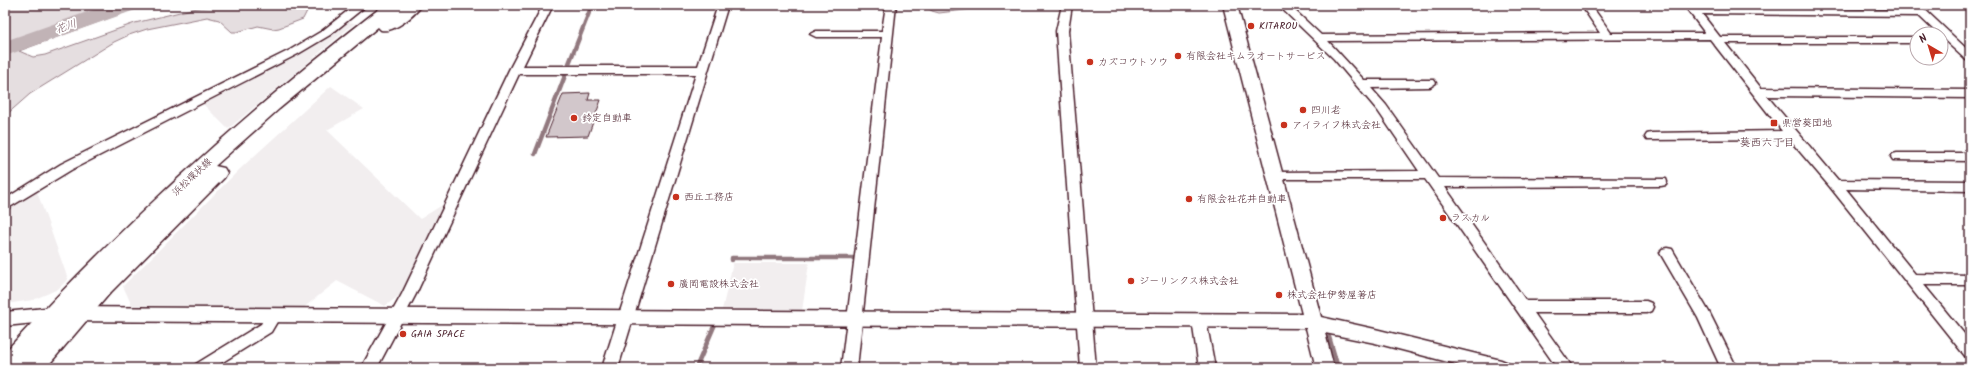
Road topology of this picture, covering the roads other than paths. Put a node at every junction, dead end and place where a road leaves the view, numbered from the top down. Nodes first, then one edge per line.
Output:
1 (362, 5) edge
2 (395, 5) edge
3 (413, 5) edge
4 (548, 5) edge
5 (723, 5) edge
6 (892, 5) edge
7 (1067, 5) edge
8 (1230, 5) edge
9 (1283, 5) edge
10 (1586, 5) edge
11 (1692, 8) edge
12 (1918, 9) edge
13 (1933, 26) edge
14 (816, 34) dead end
15 (888, 34) junction
16 (1607, 36) junction
17 (1318, 38) junction
18 (1714, 38) junction
19 (1909, 40) edge
20 (1949, 42) edge
21 (1970, 58) edge
22 (515, 70) junction
23 (702, 70) junction
24 (1430, 83) dead end
25 (1363, 84) junction
26 (1758, 92) junction
27 (1970, 94) edge
28 (1792, 135) junction
29 (1651, 137) dead end
30 (1898, 157) dead end
31 (1970, 157) edge
32 (1274, 176) junction
33 (1432, 178) junction
34 (1661, 182) dead end
35 (1835, 184) junction
36 (1970, 186) edge
37 (5, 205) edge
38 (1666, 253) dead end
39 (1912, 279) junction
40 (1970, 280) edge
41 (1522, 306) junction
42 (1646, 307) dead end
43 (55, 314) junction
44 (78, 314) junction
45 (274, 315) junction
46 (396, 316) junction
47 (626, 317) junction
48 (855, 317) junction
49 (5, 319) edge
50 (1085, 320) junction
51 (1199, 320) junction
52 (1313, 323) junction
53 (1970, 352) edge
54 (6, 368) edge
55 (30, 368) edge
56 (201, 368) edge
57 (369, 368) edge
58 (610, 368) edge
59 (849, 368) edge
60 (1088, 368) edge
61 (1207, 368) edge
62 (1325, 368) edge
63 (1501, 368) edge
64 (1565, 368) edge
65 (1729, 368) edge

1 - 37 street
2 - 43 main road, 浜松環状線
3 - 44 main road, 浜松環状線
4 - 22 street
5 - 23 street
6 - 15 street
7 - 50 street
8 - 32 street
9 - 17 street
10 - 16 street
11 - 12 street
11 - 18 street
12 - 13 street
14 - 15 street
15 - 48 street
16 - 17 street
16 - 18 street
17 - 25 street
18 - 19 street
18 - 26 street
20 - 21 street
22 - 23 street
22 - 46 street
23 - 47 street
24 - 25 street
25 - 33 street
26 - 27 street
26 - 28 street
28 - 29 street
28 - 35 street
30 - 31 street
32 - 33 street
32 - 52 street
33 - 34 street
33 - 41 street
35 - 36 street
35 - 39 street
38 - 65 street
39 - 40 street
39 - 53 street
41 - 42 street
41 - 64 street
43 - 44 street
43 - 49 street
43 - 54 main road, 浜松環状線
44 - 45 street
44 - 55 main road, 浜松環状線
45 - 46 street
45 - 56 street
46 - 47 street
46 - 57 street
47 - 48 street
47 - 58 street
48 - 50 street
48 - 59 street
50 - 51 street
50 - 60 street
51 - 52 street
51 - 61 street
52 - 62 street
52 - 63 street

